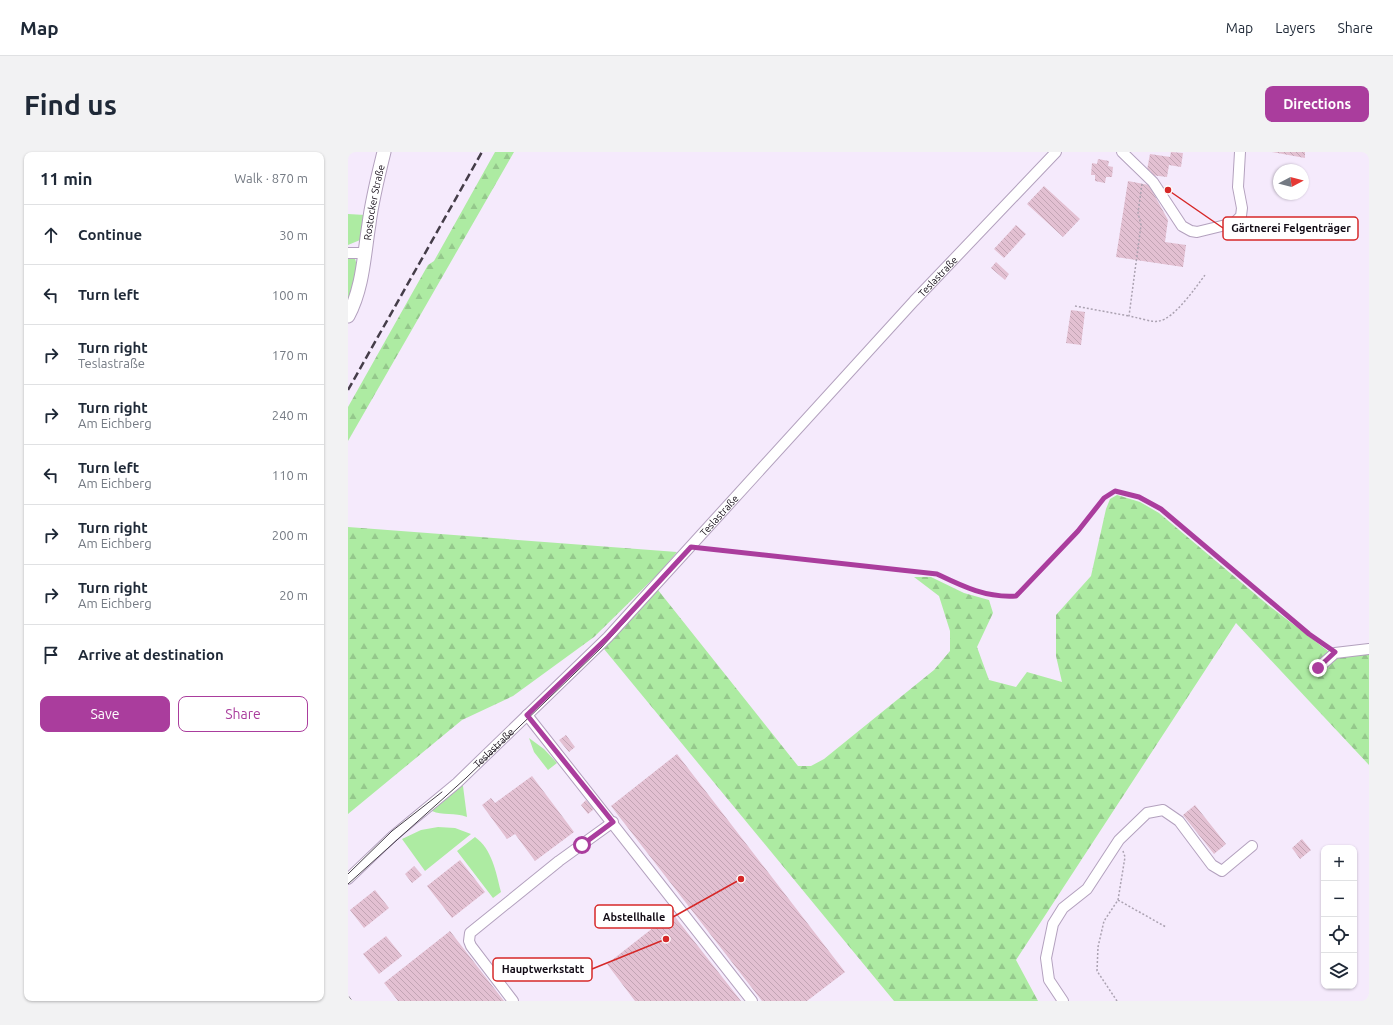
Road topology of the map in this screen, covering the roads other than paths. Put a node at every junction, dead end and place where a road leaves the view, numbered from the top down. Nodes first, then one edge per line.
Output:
1 (384, 152) edge
2 (1056, 152) edge
3 (1122, 152) edge
4 (1240, 152) edge
5 (365, 253) junction
6 (348, 254) edge
7 (348, 316) edge
8 (1369, 649) edge
9 (1318, 668) dead end
10 (527, 715) junction
11 (613, 822) junction
12 (1252, 846) dead end
13 (348, 879) edge
14 (513, 1001) edge
15 (752, 1001) edge
16 (1063, 1001) edge

1 - 5 main road, Rostocker Straße
2 - 10 street, Teslastraße
3 - 4 street
5 - 6 street, Rostocker Straße
5 - 7 main road, Rostocker Straße
8 - 9 street
10 - 11 street
10 - 13 street, Teslastraße
11 - 14 street
11 - 15 street
12 - 16 street

